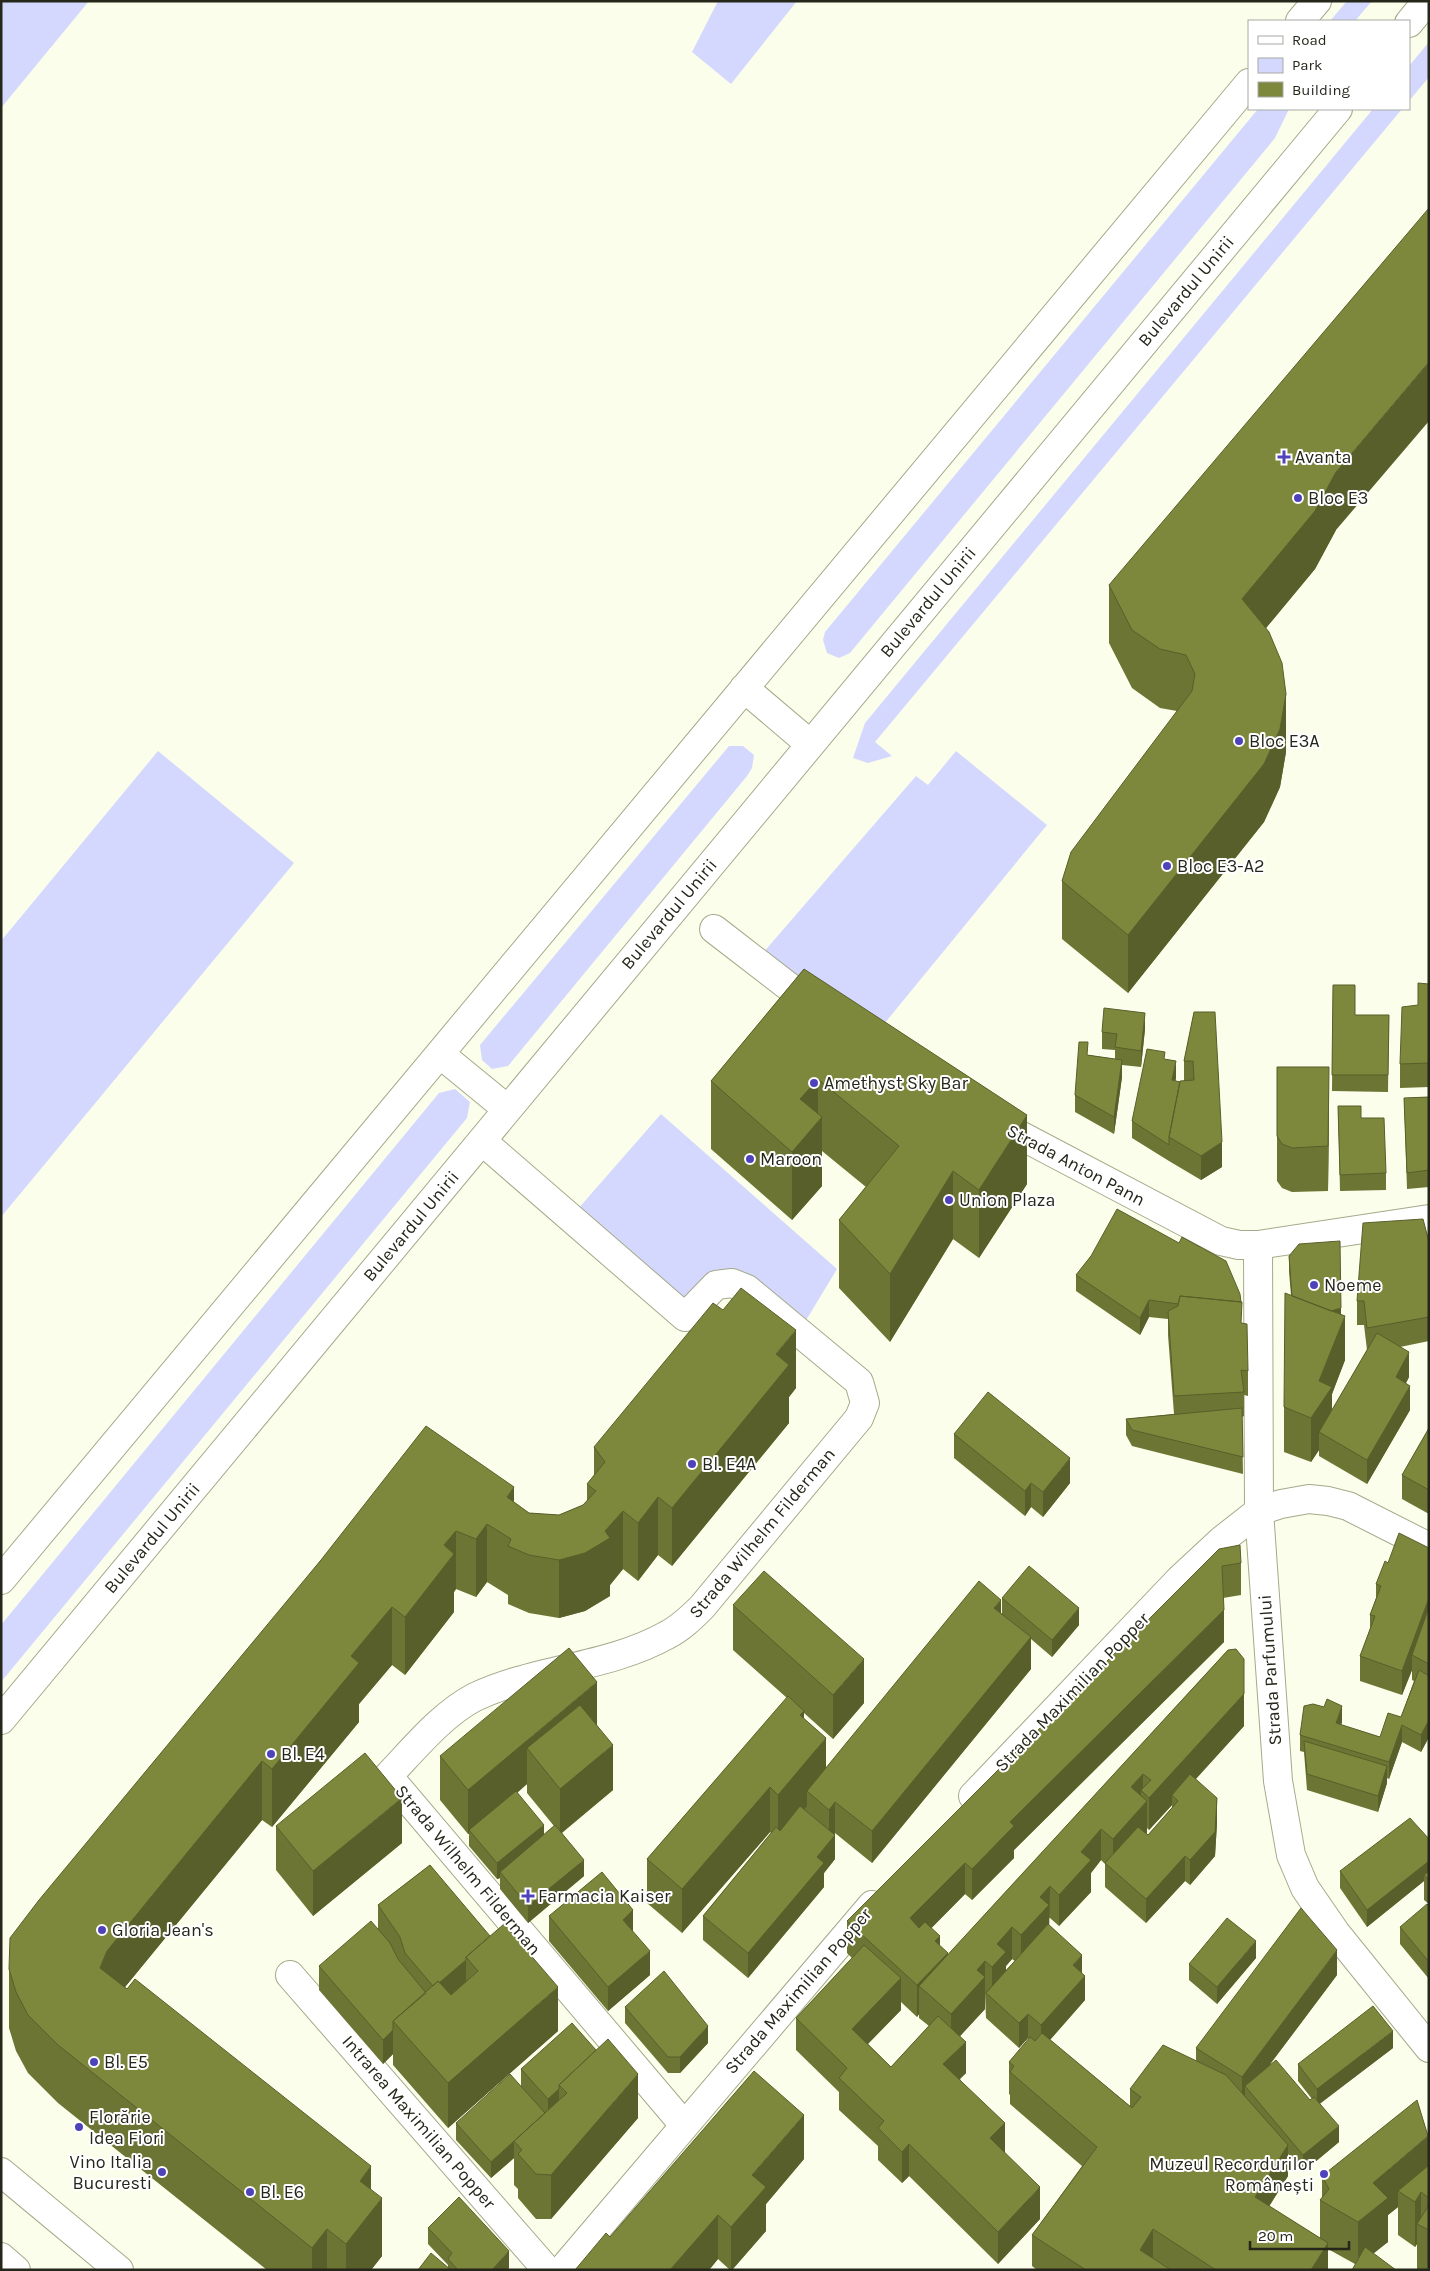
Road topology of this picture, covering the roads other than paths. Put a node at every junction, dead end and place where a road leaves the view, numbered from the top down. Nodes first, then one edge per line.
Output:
1 (1317, 1) edge
2 (1427, 1) edge
3 (1301, 20) edge
4 (1410, 22) edge
5 (1248, 84) edge
6 (1337, 110) edge
7 (744, 688) junction
8 (810, 744) junction
9 (714, 929) dead end
10 (842, 1028) edge
11 (440, 1054) junction
12 (508, 1109) junction
13 (972, 1109) edge
14 (482, 1141) junction
15 (1429, 1219) edge
16 (1258, 1245) junction
17 (1259, 1512) junction
18 (1429, 1547) edge
19 (1, 1580) edge
20 (1, 1720) edge
21 (957, 1813) edge
22 (892, 1883) edge
23 (290, 1975) dead end
24 (1429, 2048) edge
25 (684, 2125) junction
26 (1, 2172) edge
27 (1, 2257) edge
28 (16, 2270) edge
29 (119, 2270) edge
30 (547, 2270) edge
31 (562, 2270) edge

1 - 3 street
2 - 4 street
5 - 7 street
6 - 8 street, Bulevardul Unirii
7 - 8 street
7 - 11 street
8 - 12 street, Bulevardul Unirii
9 - 10 street
11 - 12 street
11 - 19 street
12 - 14 street, Bulevardul Unirii
13 - 16 street, Strada Anton Pann
14 - 20 street, Bulevardul Unirii
14 - 25 street, Strada Wilhelm Filderman
15 - 16 street, Strada Anton Pann
16 - 17 street, Strada Parfumului
17 - 18 street, Strada Maximilian Popper
17 - 21 street, Strada Maximilian Popper
17 - 24 street, Strada Parfumului
22 - 25 street, Strada Maximilian Popper
23 - 30 street, Intrarea Maximilian Popper
25 - 31 street, Strada Maximilian Popper
26 - 29 street
27 - 28 street

